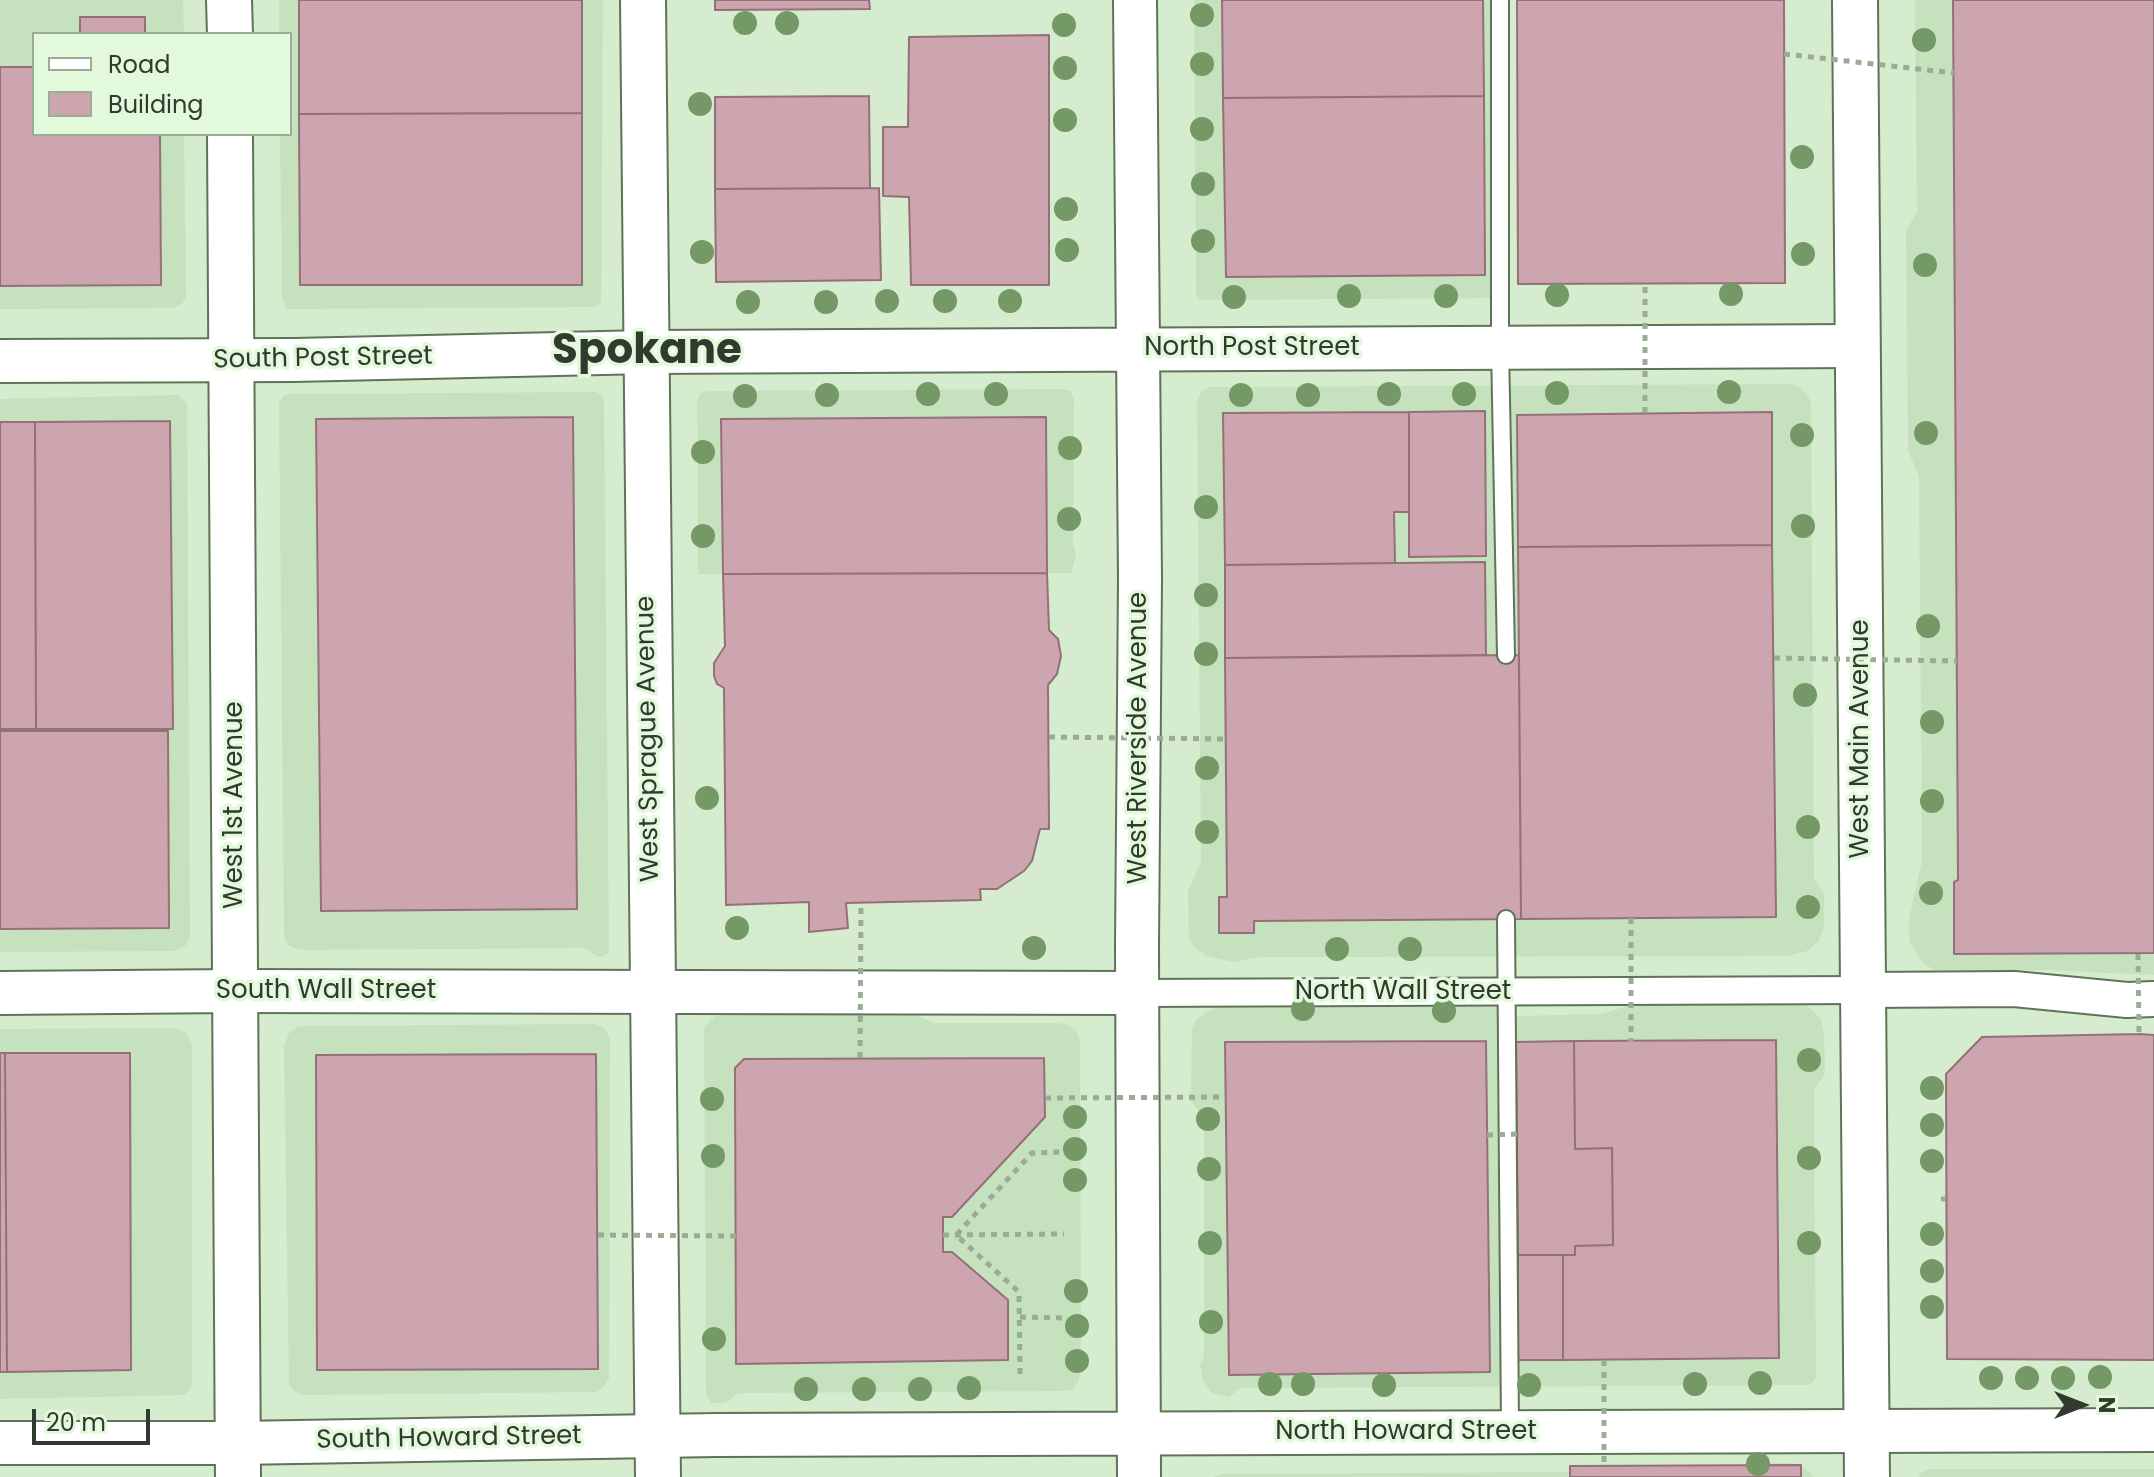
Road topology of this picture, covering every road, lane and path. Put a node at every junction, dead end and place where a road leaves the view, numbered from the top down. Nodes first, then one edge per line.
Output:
1 (229, 0) edge
2 (643, 0) edge
3 (1135, 0) edge
4 (1500, 0) edge
5 (1855, 0) edge
6 (230, 32) edge
7 (1784, 54) dead end
8 (1954, 73) dead end
9 (230, 136) edge
10 (1645, 283) dead end
11 (1858, 346) junction
12 (1500, 347) junction
13 (1139, 348) junction
14 (647, 352) junction
15 (0, 361) edge
16 (231, 361) junction
17 (1645, 413) dead end
18 (1506, 655) dead end
19 (1774, 658) dead end
20 (1957, 661) dead end
21 (1049, 737) dead end
22 (1227, 739) dead end
23 (861, 903) dead end
24 (1631, 918) dead end
25 (1506, 919) dead end
26 (2138, 954) dead end
27 (1863, 990) junction
28 (236, 991) junction
29 (651, 991) junction
30 (1506, 991) junction
31 (0, 993) edge
32 (1137, 993) junction
33 (2154, 999) edge
34 (2139, 1034) dead end
35 (1631, 1042) dead end
36 (860, 1058) dead end
37 (1225, 1097) dead end
38 (1045, 1098) dead end
39 (1517, 1134) dead end
40 (1487, 1135) dead end
41 (1063, 1152) dead end
42 (1064, 1234) dead end
43 (598, 1235) dead end
44 (943, 1235) dead end
45 (956, 1235) junction
46 (736, 1236) dead end
47 (1020, 1317) junction
48 (1065, 1318) dead end
49 (1604, 1360) dead end
50 (1020, 1374) dead end
51 (1867, 1430) junction
52 (2154, 1430) edge
53 (1510, 1432) junction
54 (1139, 1433) junction
55 (0, 1443) edge
56 (658, 1456) edge
57 (238, 1460) edge
58 (1604, 1466) dead end
59 (1139, 1477) edge
60 (1867, 1477) edge

1 - 6 main road
2 - 14 main road, West Sprague Avenue
3 - 13 street, West Riverside Avenue
4 - 12 lane
5 - 11 main road, West Main Avenue
7 - 8 path, bridge
9 - 16 main road, West 1st Avenue
10 - 17 path, bridge
11 - 12 street, North Post Street
11 - 27 main road, West Main Avenue
12 - 13 street, North Post Street
12 - 18 lane
13 - 14 street, North Post Street
13 - 32 street, West Riverside Avenue
14 - 16 street, South Post Street
14 - 29 main road, West Sprague Avenue
15 - 16 street, South Post Street
16 - 28 main road, West 1st Avenue
19 - 20 path, bridge
21 - 22 path, bridge
23 - 36 path, bridge
24 - 35 path, bridge
25 - 30 lane
26 - 34 path, bridge
27 - 30 street, North Wall Street
27 - 33 street, North Wall Street
27 - 51 main road, West Main Avenue
28 - 29 street, South Wall Street
28 - 31 street, South Wall Street
28 - 57 main road, West 1st Avenue
29 - 32 street, North Wall Street
29 - 56 main road, West Sprague Avenue
30 - 32 street, North Wall Street
30 - 53 lane
32 - 54 street, West Riverside Avenue
37 - 38 path, bridge
39 - 40 path, bridge
41 - 45 path
42 - 45 path
43 - 46 path, bridge
44 - 45 path
45 - 47 path
47 - 48 path
47 - 50 path
49 - 58 path, bridge
51 - 52 street, North Howard Street
51 - 53 street, North Howard Street
51 - 60 main road, West Main Avenue
53 - 54 street, North Howard Street
54 - 56 street, North Howard Street
54 - 59 street, West Riverside Avenue
55 - 57 street, South Howard Street
56 - 57 street, South Howard Street

